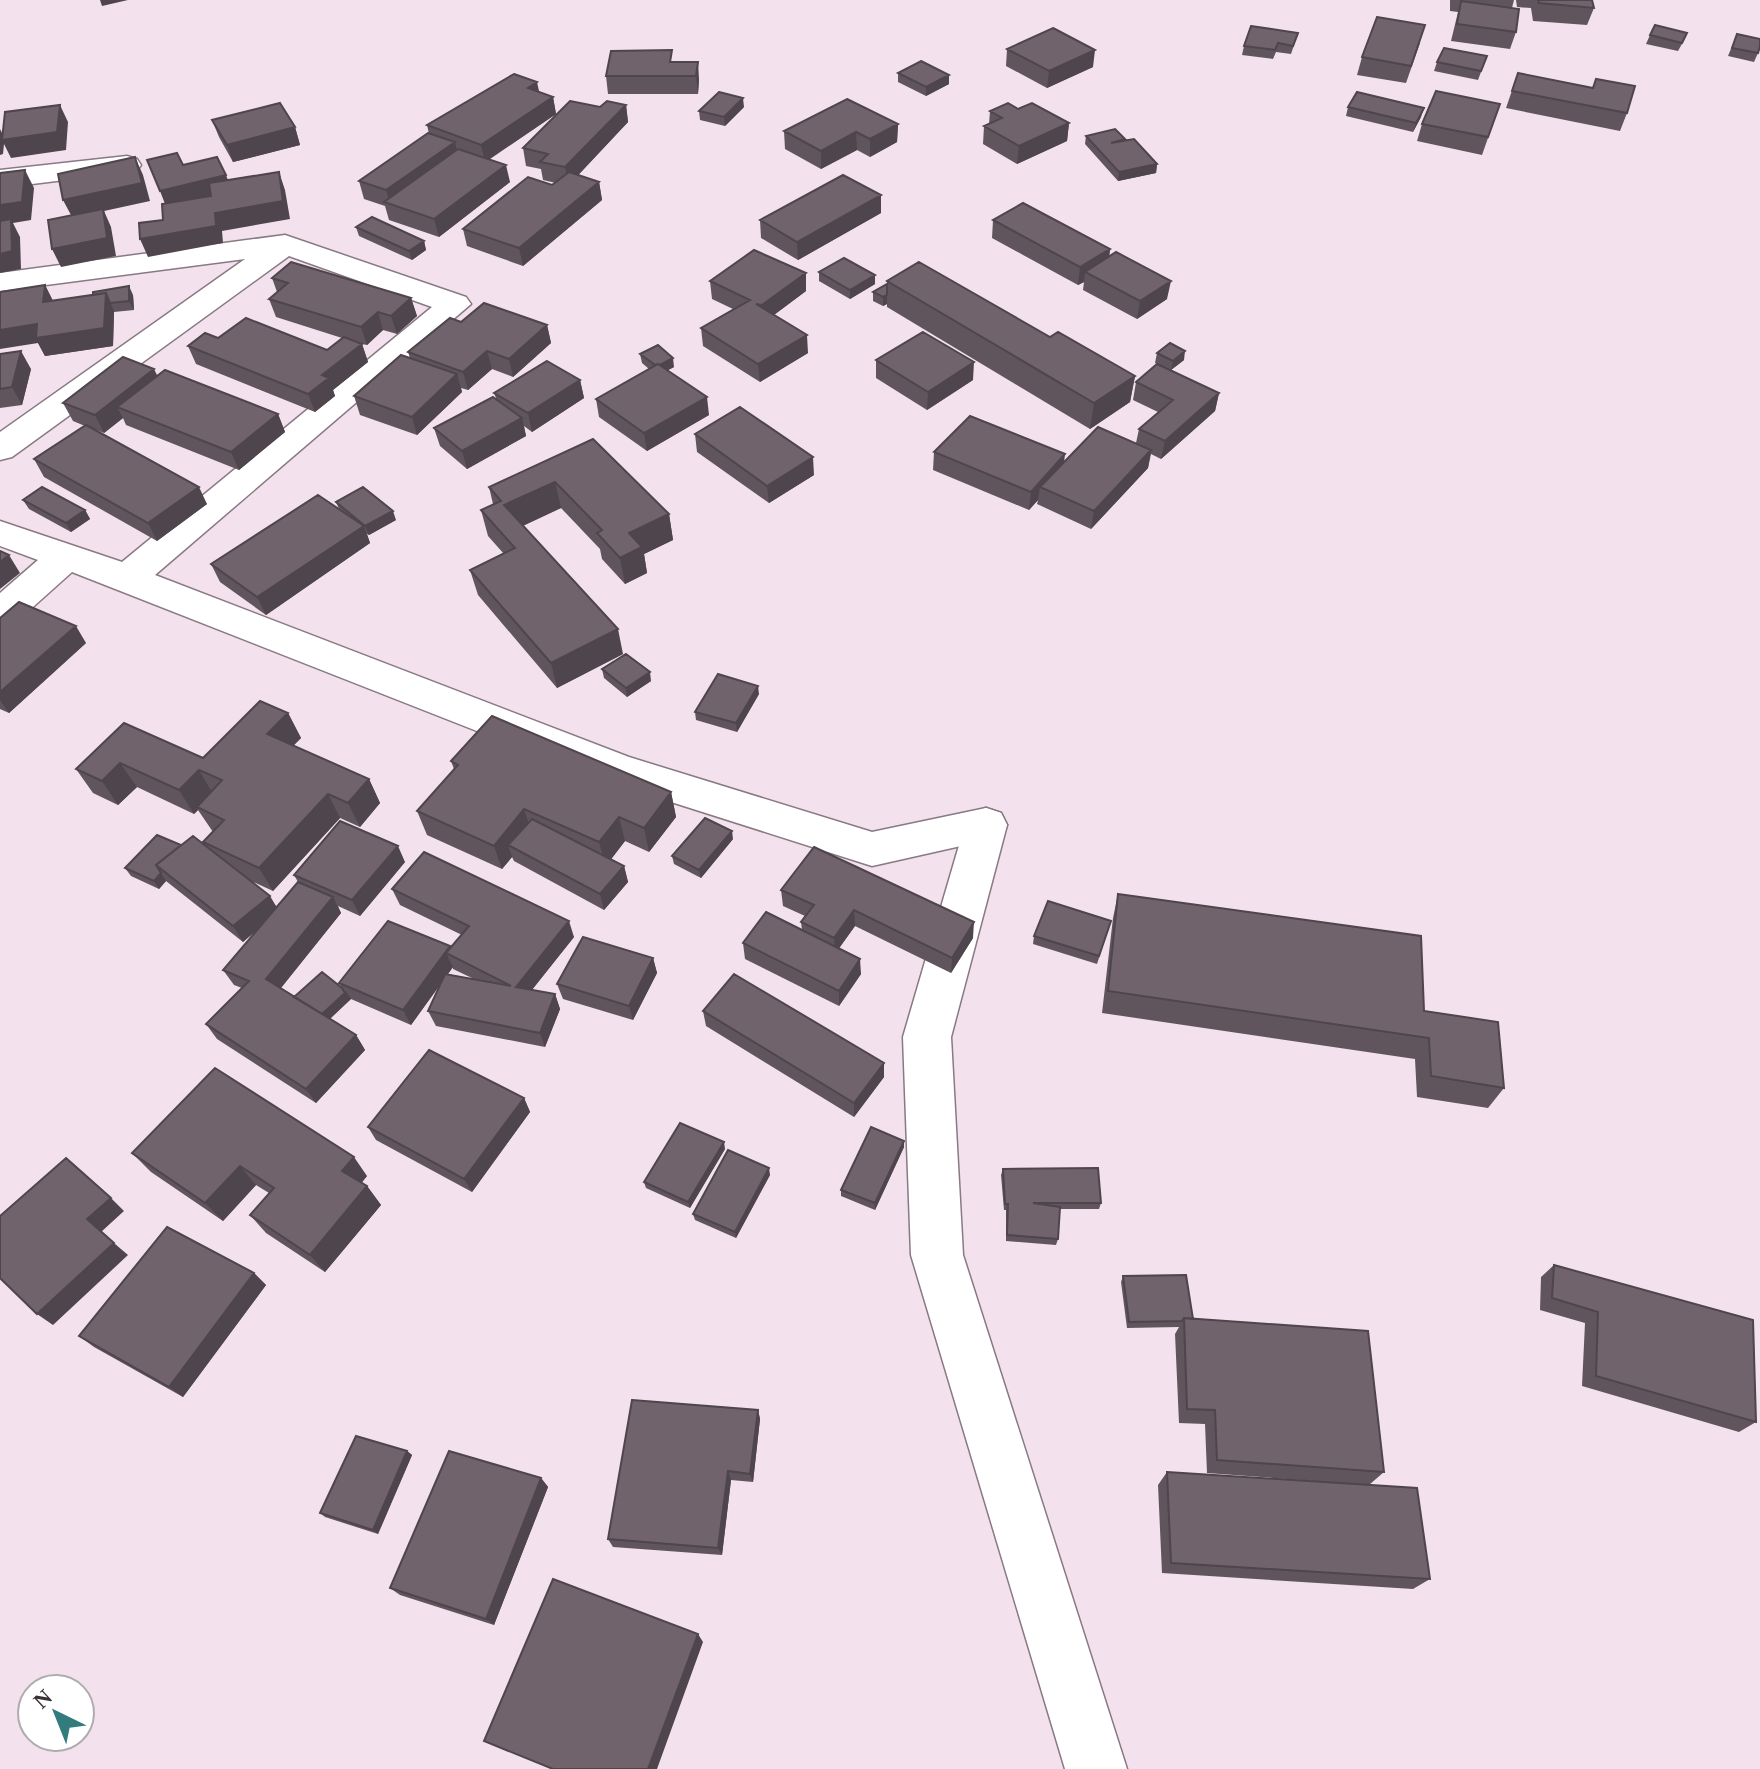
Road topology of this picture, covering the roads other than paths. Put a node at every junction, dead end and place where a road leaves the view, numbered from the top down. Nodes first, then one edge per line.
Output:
1 (129, 165) edge
2 (0, 179) edge
3 (285, 244) junction
4 (0, 282) edge
5 (0, 449) edge
6 (0, 533) edge
7 (66, 557) junction
8 (127, 578) junction
9 (0, 614) edge
10 (1096, 1769) edge

1 - 2 street
3 - 4 street
3 - 5 street
3 - 8 street
6 - 7 street
7 - 8 street
7 - 9 street
8 - 10 street

